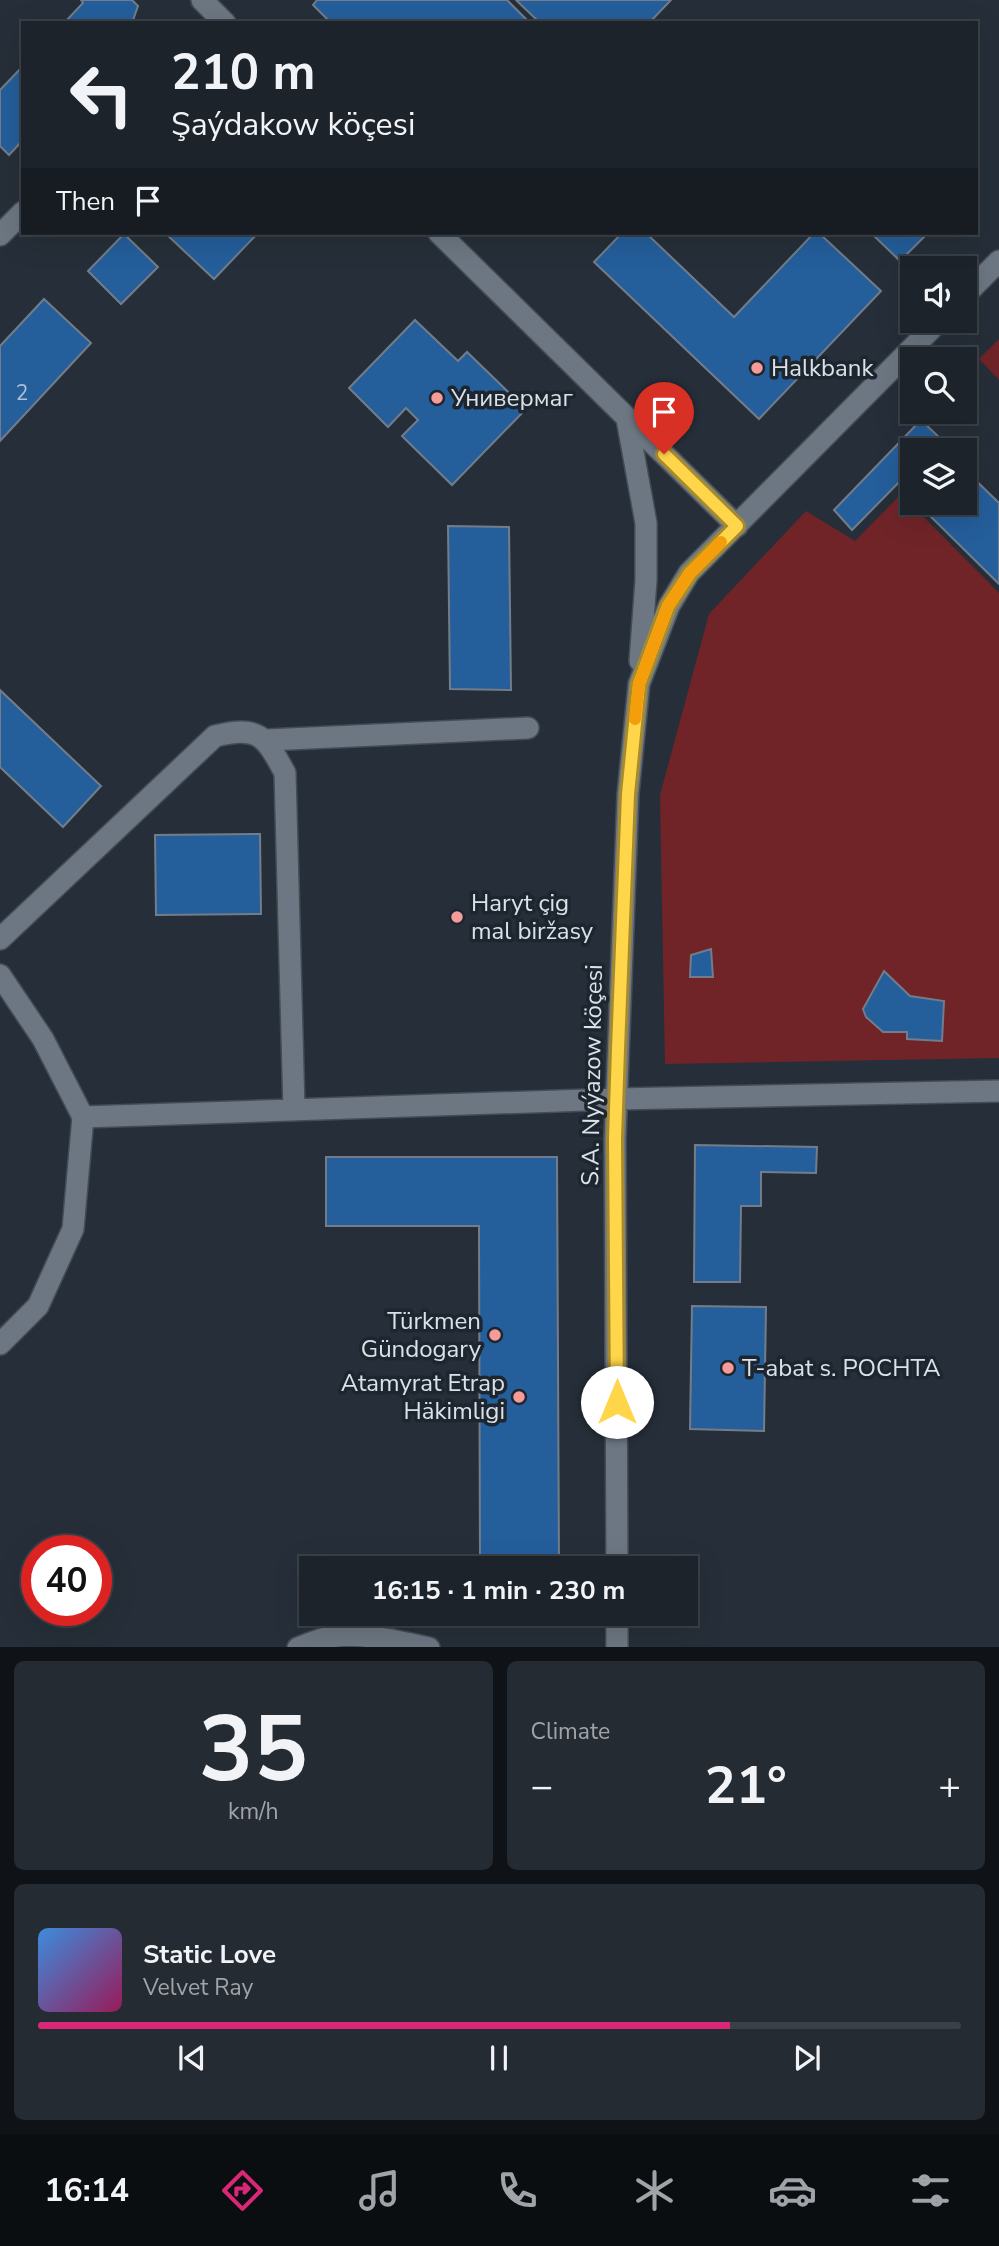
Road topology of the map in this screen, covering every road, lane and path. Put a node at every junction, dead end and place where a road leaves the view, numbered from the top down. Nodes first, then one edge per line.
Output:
1 (21, 214) edge
2 (0, 235) edge
3 (441, 235) edge
4 (999, 261) edge
5 (977, 283) edge
6 (927, 333) edge
7 (627, 419) junction
8 (737, 526) junction
9 (639, 684) junction
10 (528, 729) dead end
11 (267, 740) junction
12 (0, 939) edge
13 (0, 975) edge
14 (999, 1091) edge
15 (616, 1099) junction
16 (294, 1110) junction
17 (83, 1117) junction
18 (0, 1344) edge
19 (617, 1556) edge
20 (617, 1626) edge
21 (298, 1647) edge
22 (429, 1647) edge
23 (617, 1647) edge

1 - 2 street
3 - 7 street
4 - 5 street
6 - 8 street, S.A. Nyýazow köçesi
7 - 8 street
7 - 9 street
8 - 9 street, S.A. Nyýazow köçesi
9 - 15 street, S.A. Nyýazow köçesi
10 - 11 street
11 - 12 street
11 - 16 street
13 - 17 street
14 - 15 street
15 - 16 street
15 - 19 street, S.A. Nyýazow köçesi
16 - 17 street
17 - 18 street
20 - 23 street
21 - 22 street

